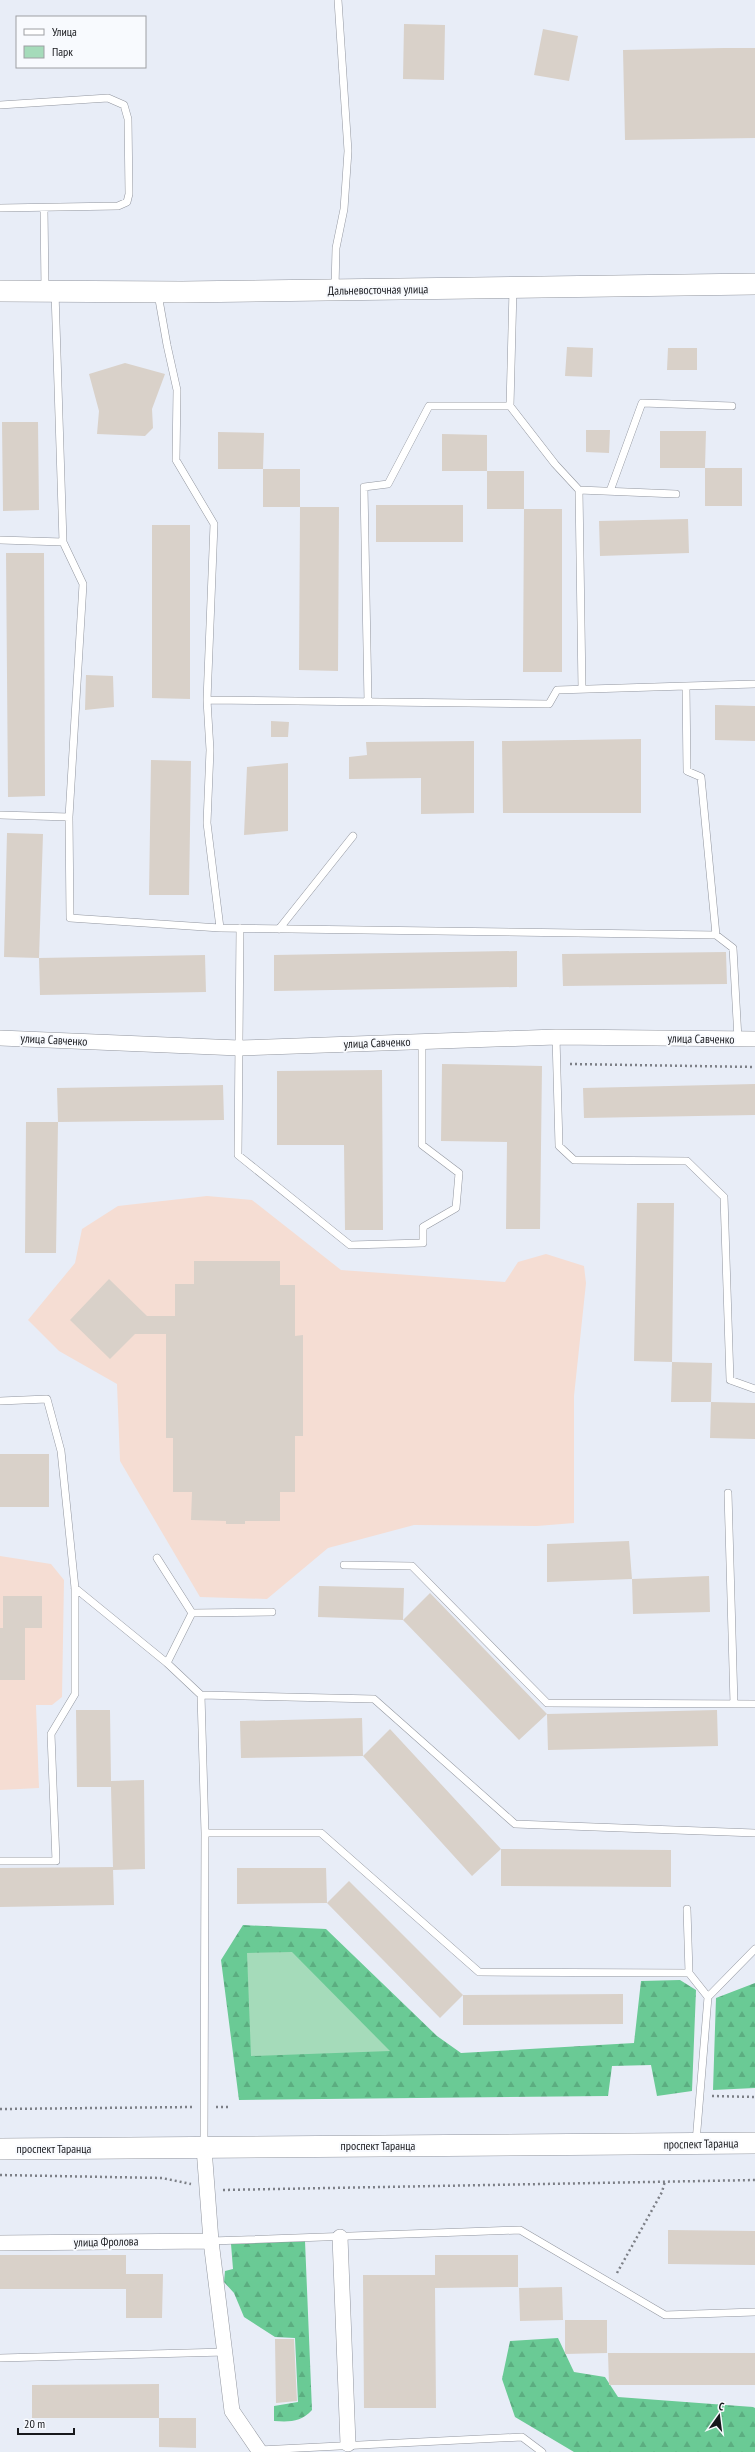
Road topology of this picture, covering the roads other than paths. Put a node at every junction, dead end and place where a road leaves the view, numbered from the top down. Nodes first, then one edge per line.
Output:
1 (338, 0) edge
2 (0, 105) edge
3 (0, 208) edge
4 (44, 208) junction
5 (755, 284) edge
6 (513, 288) junction
7 (335, 290) junction
8 (0, 291) edge
9 (50, 292) junction
10 (158, 292) junction
11 (510, 406) junction
12 (732, 406) dead end
13 (580, 490) junction
14 (610, 491) junction
15 (676, 494) dead end
16 (0, 540) edge
17 (63, 542) junction
18 (755, 684) edge
19 (686, 686) junction
20 (582, 689) junction
21 (207, 700) junction
22 (368, 702) junction
23 (0, 815) edge
24 (69, 817) junction
25 (353, 836) dead end
26 (220, 928) junction
27 (240, 928) junction
28 (279, 929) junction
29 (716, 936) junction
30 (556, 1037) junction
31 (0, 1038) edge
32 (738, 1039) junction
33 (755, 1039) edge
34 (422, 1042) junction
35 (239, 1048) junction
36 (755, 1389) edge
37 (0, 1401) edge
38 (728, 1493) dead end
39 (157, 1558) dead end
40 (344, 1565) dead end
41 (76, 1588) junction
42 (272, 1612) dead end
43 (192, 1613) junction
44 (167, 1663) junction
45 (201, 1695) junction
46 (734, 1704) junction
47 (755, 1704) edge
48 (205, 1833) junction
49 (755, 1833) edge
50 (0, 1861) edge
51 (687, 1909) dead end
52 (755, 1949) edge
53 (689, 1973) junction
54 (708, 1997) junction
55 (755, 2143) edge
56 (695, 2144) junction
57 (204, 2148) junction
58 (0, 2149) edge
59 (340, 2237) junction
60 (211, 2241) junction
61 (0, 2243) edge
62 (755, 2312) edge
63 (225, 2352) junction
64 (0, 2358) edge
65 (348, 2444) junction
66 (259, 2451) edge
67 (542, 2452) edge

1 - 7 lane
2 - 4 lane
3 - 4 lane
4 - 9 lane
5 - 6 main road, Дальневосточная улица
6 - 7 main road, Дальневосточная улица
6 - 11 lane
7 - 10 main road, Дальневосточная улица
8 - 9 main road, Дальневосточная улица
9 - 10 main road, Дальневосточная улица
9 - 17 lane
10 - 21 lane
11 - 13 lane
11 - 22 lane
12 - 14 lane
13 - 14 lane
13 - 20 lane
14 - 15 lane
16 - 17 lane
17 - 24 lane
18 - 19 lane
19 - 20 lane
19 - 29 lane
20 - 22 lane
21 - 22 lane
21 - 26 lane
23 - 24 lane
24 - 26 lane
25 - 28 lane
26 - 27 lane
27 - 28 lane
27 - 35 lane
28 - 29 lane
29 - 32 lane
30 - 32 street, улица Савченко
30 - 34 street, улица Савченко
30 - 36 lane
31 - 35 street, улица Савченко
32 - 33 street, улица Савченко
34 - 35 street, улица Савченко
34 - 35 lane
37 - 41 lane
38 - 46 lane
39 - 43 lane
40 - 46 lane
41 - 44 lane
41 - 50 lane
42 - 43 lane
43 - 44 lane
44 - 45 lane
45 - 48 lane
45 - 49 lane
46 - 47 lane
48 - 53 lane
48 - 57 lane
51 - 53 lane
52 - 54 lane
53 - 54 lane
54 - 56 lane
55 - 56 main road, проспект Таранца
56 - 57 main road, проспект Таранца
57 - 58 main road, проспект Таранца
57 - 60 street
59 - 60 lane
59 - 62 lane
59 - 65 street
60 - 61 street, улица Фролова
60 - 63 street
63 - 64 lane
63 - 66 street
65 - 66 lane
65 - 67 lane

